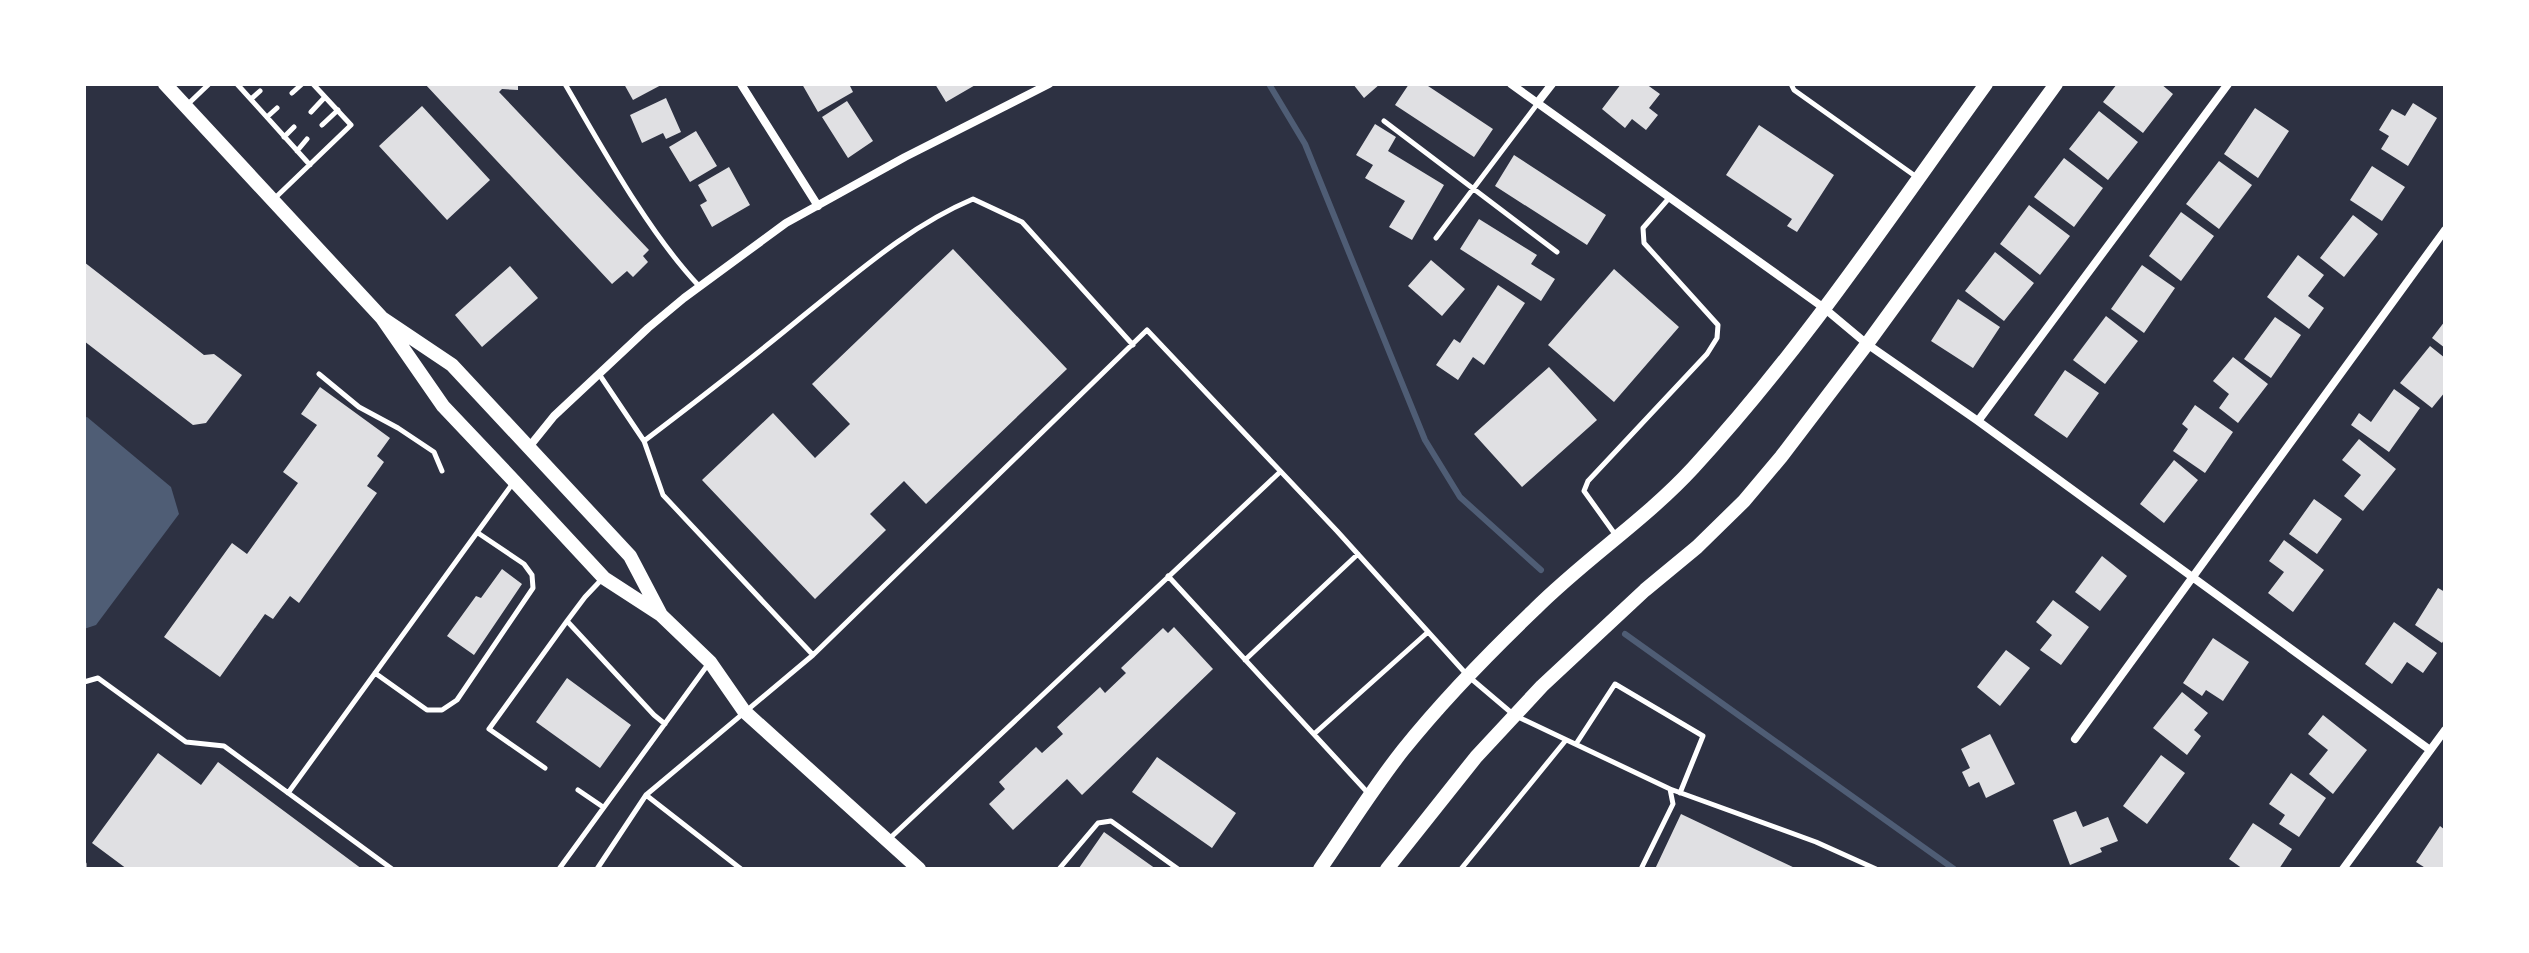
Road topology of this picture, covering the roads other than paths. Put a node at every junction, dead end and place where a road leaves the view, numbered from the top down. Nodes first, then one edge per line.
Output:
1 (165, 84) edge
2 (209, 84) edge
3 (302, 84) edge
4 (313, 84) edge
5 (565, 84) edge
6 (741, 84) edge
7 (1511, 84) edge
8 (1552, 84) edge
9 (1791, 84) edge
10 (1986, 84) edge
11 (2056, 84) edge
12 (2228, 84) edge
13 (239, 85) edge
14 (1049, 85) edge
15 (260, 91) dead end
16 (292, 93) dead end
17 (325, 97) junction
18 (251, 99) junction
19 (1538, 102) junction
20 (186, 106) junction
21 (277, 108) dead end
22 (338, 110) junction
23 (311, 112) dead end
24 (267, 117) junction
25 (1384, 121) dead end
26 (322, 125) dead end
27 (294, 127) dead end
28 (284, 137) junction
29 (307, 139) dead end
30 (297, 151) junction
31 (310, 165) junction
32 (1918, 178) junction
33 (1474, 187) junction
34 (1670, 197) junction
35 (274, 199) junction
36 (818, 206) junction
37 (2445, 230) edge
38 (1436, 238) dead end
39 (1557, 252) dead end
40 (699, 286) junction
41 (1824, 308) junction
42 (382, 318) junction
43 (1867, 344) junction
44 (1133, 345) junction
45 (319, 374) dead end
46 (599, 374) junction
47 (1978, 421) junction
48 (644, 441) junction
49 (529, 447) junction
50 (442, 471) dead end
51 (1280, 471) junction
52 (514, 481) junction
53 (478, 533) junction
54 (1617, 538) junction
55 (1358, 554) junction
56 (1168, 576) junction
57 (604, 578) junction
58 (2191, 578) junction
59 (661, 615) junction
60 (567, 621) junction
61 (1428, 632) junction
62 (813, 655) junction
63 (1245, 660) junction
64 (710, 662) junction
65 (375, 673) junction
66 (1468, 676) junction
67 (84, 682) edge
68 (744, 711) junction
69 (1514, 715) junction
70 (665, 724) junction
71 (2445, 730) edge
72 (1314, 734) junction
73 (2075, 739) dead end
74 (1566, 740) junction
75 (1575, 744) junction
76 (2430, 750) junction
77 (545, 768) dead end
78 (1670, 789) junction
79 (578, 790) dead end
80 (288, 793) junction
81 (1680, 793) junction
82 (646, 795) junction
83 (1371, 796) junction
84 (603, 807) junction
85 (887, 841) junction
86 (392, 869) edge
87 (559, 869) edge
88 (597, 869) edge
89 (741, 869) edge
90 (919, 869) edge
91 (1059, 869) edge
92 (1178, 869) edge
93 (1320, 869) edge
94 (1387, 869) edge
95 (1461, 869) edge
96 (1641, 869) edge
97 (1876, 869) edge
98 (2343, 869) edge

1 - 20 main road
2 - 20 lane
3 - 16 lane
4 - 17 lane
5 - 40 lane
6 - 36 street
7 - 19 street
8 - 19 street
9 - 32 lane
10 - 32 main road
11 - 43 main road
12 - 47 street
13 - 18 lane
14 - 36 street
15 - 18 lane
17 - 22 lane
17 - 23 lane
18 - 24 lane
19 - 33 lane
19 - 34 street
20 - 35 main road
21 - 24 lane
22 - 26 lane
22 - 31 lane
24 - 28 lane
25 - 33 lane
27 - 28 lane
28 - 30 lane
29 - 30 lane
30 - 31 lane
31 - 35 lane
32 - 41 main road
33 - 38 lane
33 - 39 lane
34 - 41 street
34 - 54 lane
35 - 42 main road
36 - 40 street
37 - 58 street
40 - 46 street
41 - 43 street
41 - 54 main road
42 - 49 main road
42 - 52 main road
43 - 47 street
43 - 69 main road
44 - 48 lane
44 - 51 lane
44 - 62 lane
45 - 50 lane
46 - 48 lane
46 - 49 street
47 - 58 street
48 - 62 lane
49 - 59 main road
51 - 55 lane
51 - 56 lane
52 - 53 lane
52 - 57 main road
53 - 65 lane
53 - 65 lane
54 - 66 main road
55 - 61 lane
55 - 63 lane
56 - 63 lane
56 - 85 lane
57 - 59 main road
57 - 60 lane
58 - 73 street
58 - 76 street
59 - 64 main road
60 - 70 lane
60 - 77 lane
61 - 66 lane
61 - 72 lane
62 - 68 lane
63 - 72 lane
64 - 68 main road
64 - 70 lane
65 - 80 lane
66 - 69 lane
66 - 83 main road
67 - 80 lane
68 - 82 lane
68 - 85 main road
69 - 74 lane
69 - 94 main road
70 - 84 lane
71 - 76 street
72 - 83 lane
74 - 75 lane
74 - 95 lane
75 - 78 lane
75 - 81 lane
76 - 98 street
78 - 81 lane
78 - 96 lane
79 - 84 lane
80 - 86 lane
81 - 97 lane
82 - 88 lane
82 - 89 lane
83 - 93 main road
84 - 87 lane
85 - 90 main road
91 - 92 lane

